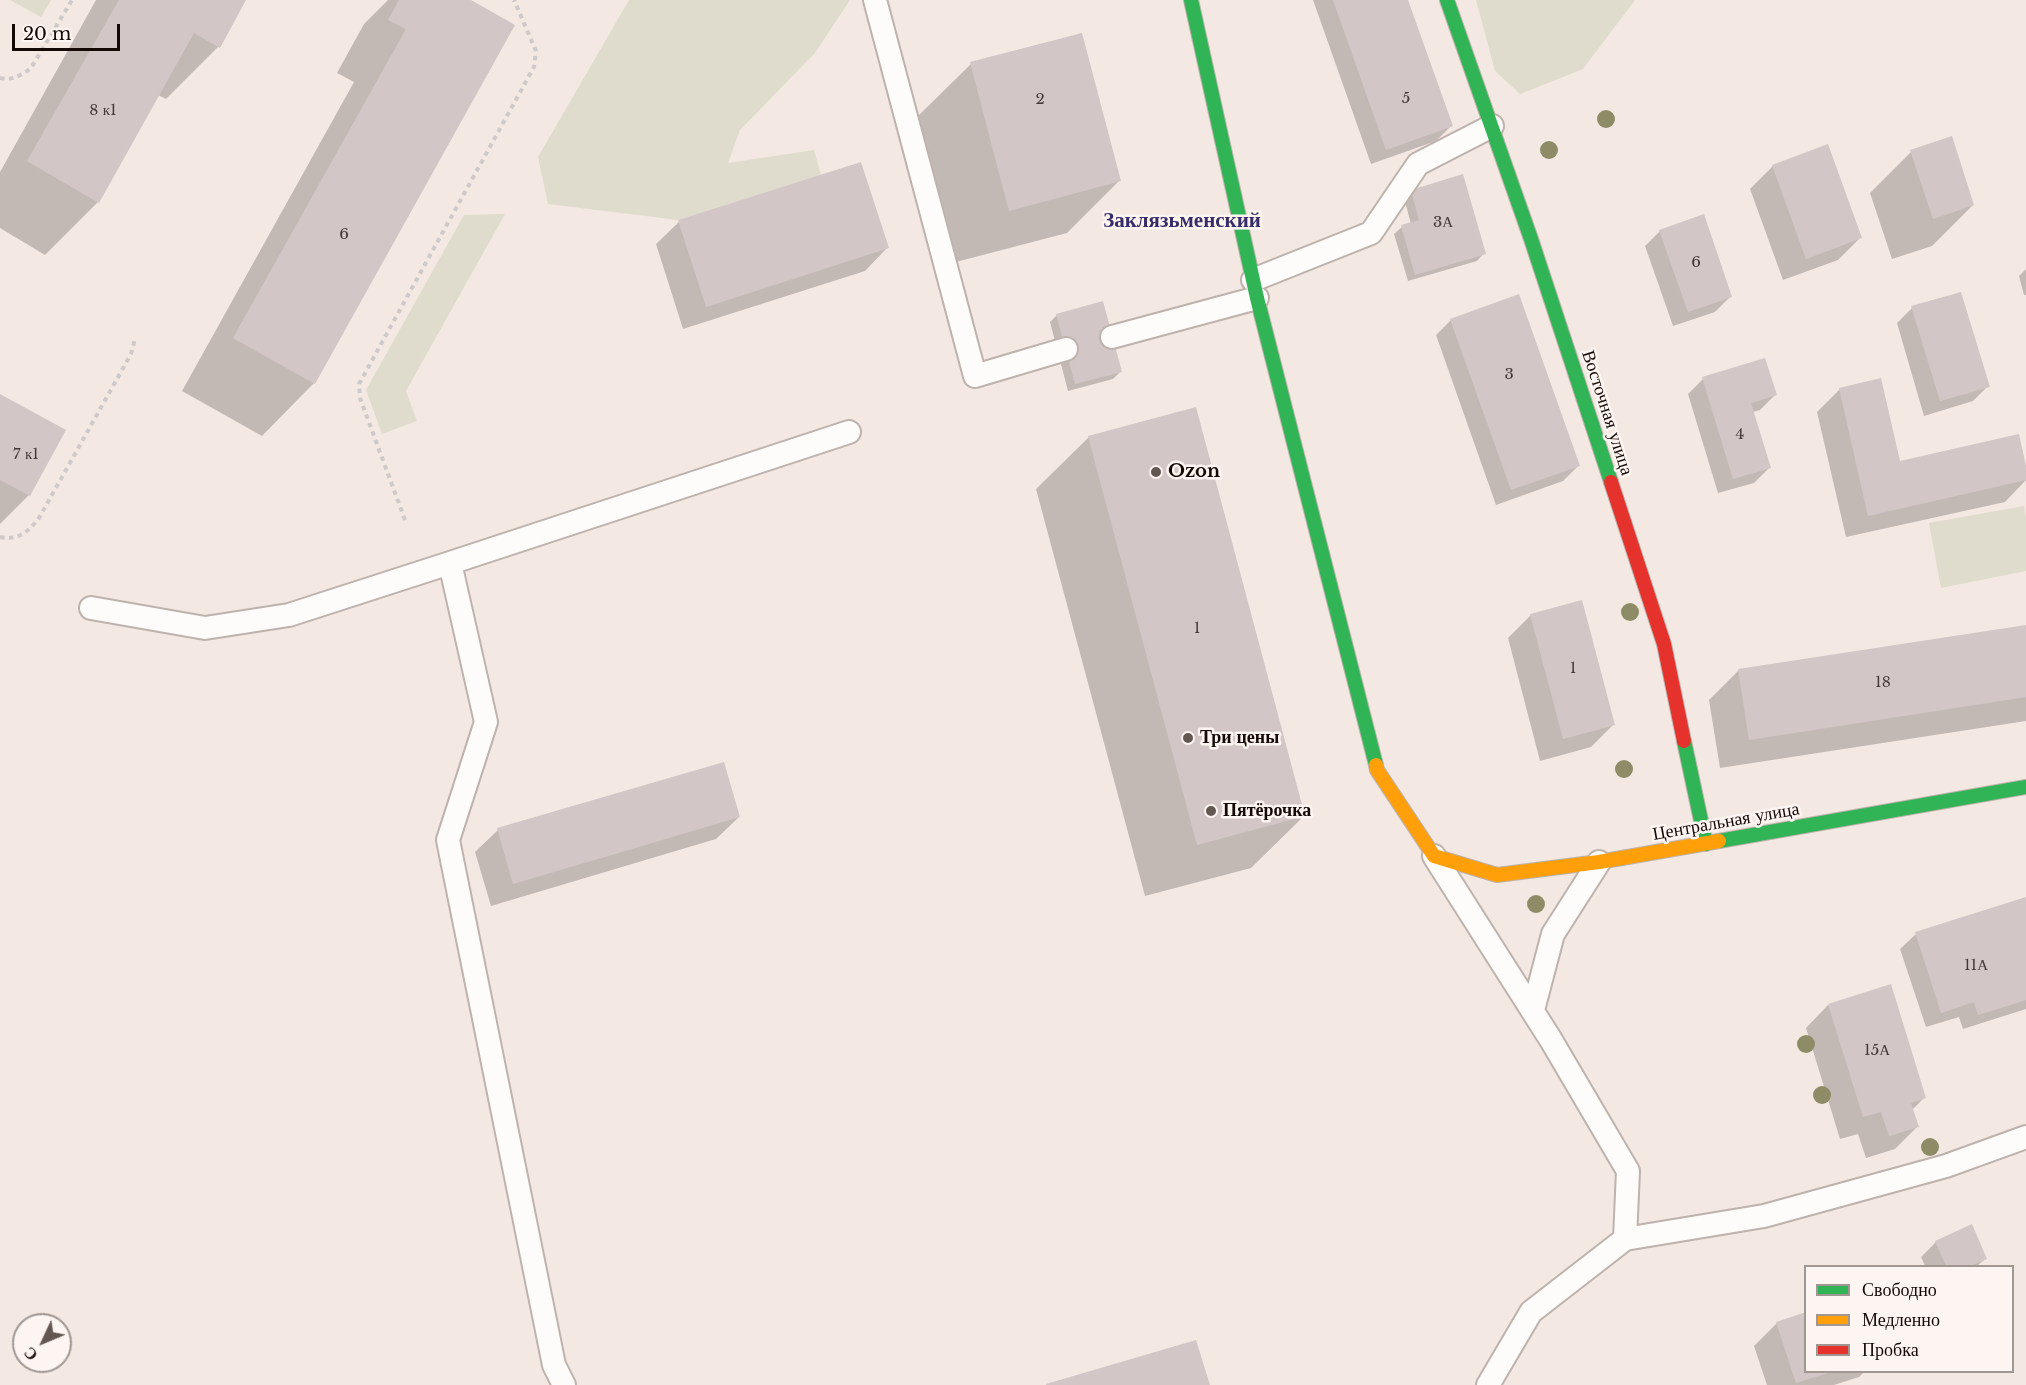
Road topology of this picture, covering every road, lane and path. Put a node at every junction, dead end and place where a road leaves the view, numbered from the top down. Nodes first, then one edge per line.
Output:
1 (72, 0) edge
2 (514, 0) edge
3 (875, 0) edge
4 (1191, 0) edge
5 (1447, 0) edge
6 (0, 78) edge
7 (1492, 126) junction
8 (1255, 290) junction
9 (1112, 337) dead end
10 (135, 339) dead end
11 (1066, 349) dead end
12 (849, 432) dead end
13 (405, 520) dead end
14 (0, 537) edge
15 (450, 563) junction
16 (91, 608) dead end
17 (2026, 787) edge
18 (1706, 844) junction
19 (1434, 856) junction
20 (1599, 862) junction
21 (1533, 1010) junction
22 (2026, 1137) edge
23 (1625, 1239) junction
24 (564, 1385) edge
25 (1488, 1385) edge

1 - 6 path
2 - 13 path
3 - 11 lane
4 - 8 street
5 - 7 street, Восточная улица
7 - 8 lane
7 - 18 street, Восточная улица
8 - 9 lane
8 - 19 street
10 - 14 path
12 - 15 lane
15 - 16 lane
15 - 24 lane
17 - 18 street, Центральная улица
18 - 20 street, Центральная улица
19 - 20 street, Центральная улица
19 - 21 lane
20 - 21 lane
21 - 23 lane
22 - 23 lane
23 - 25 lane

